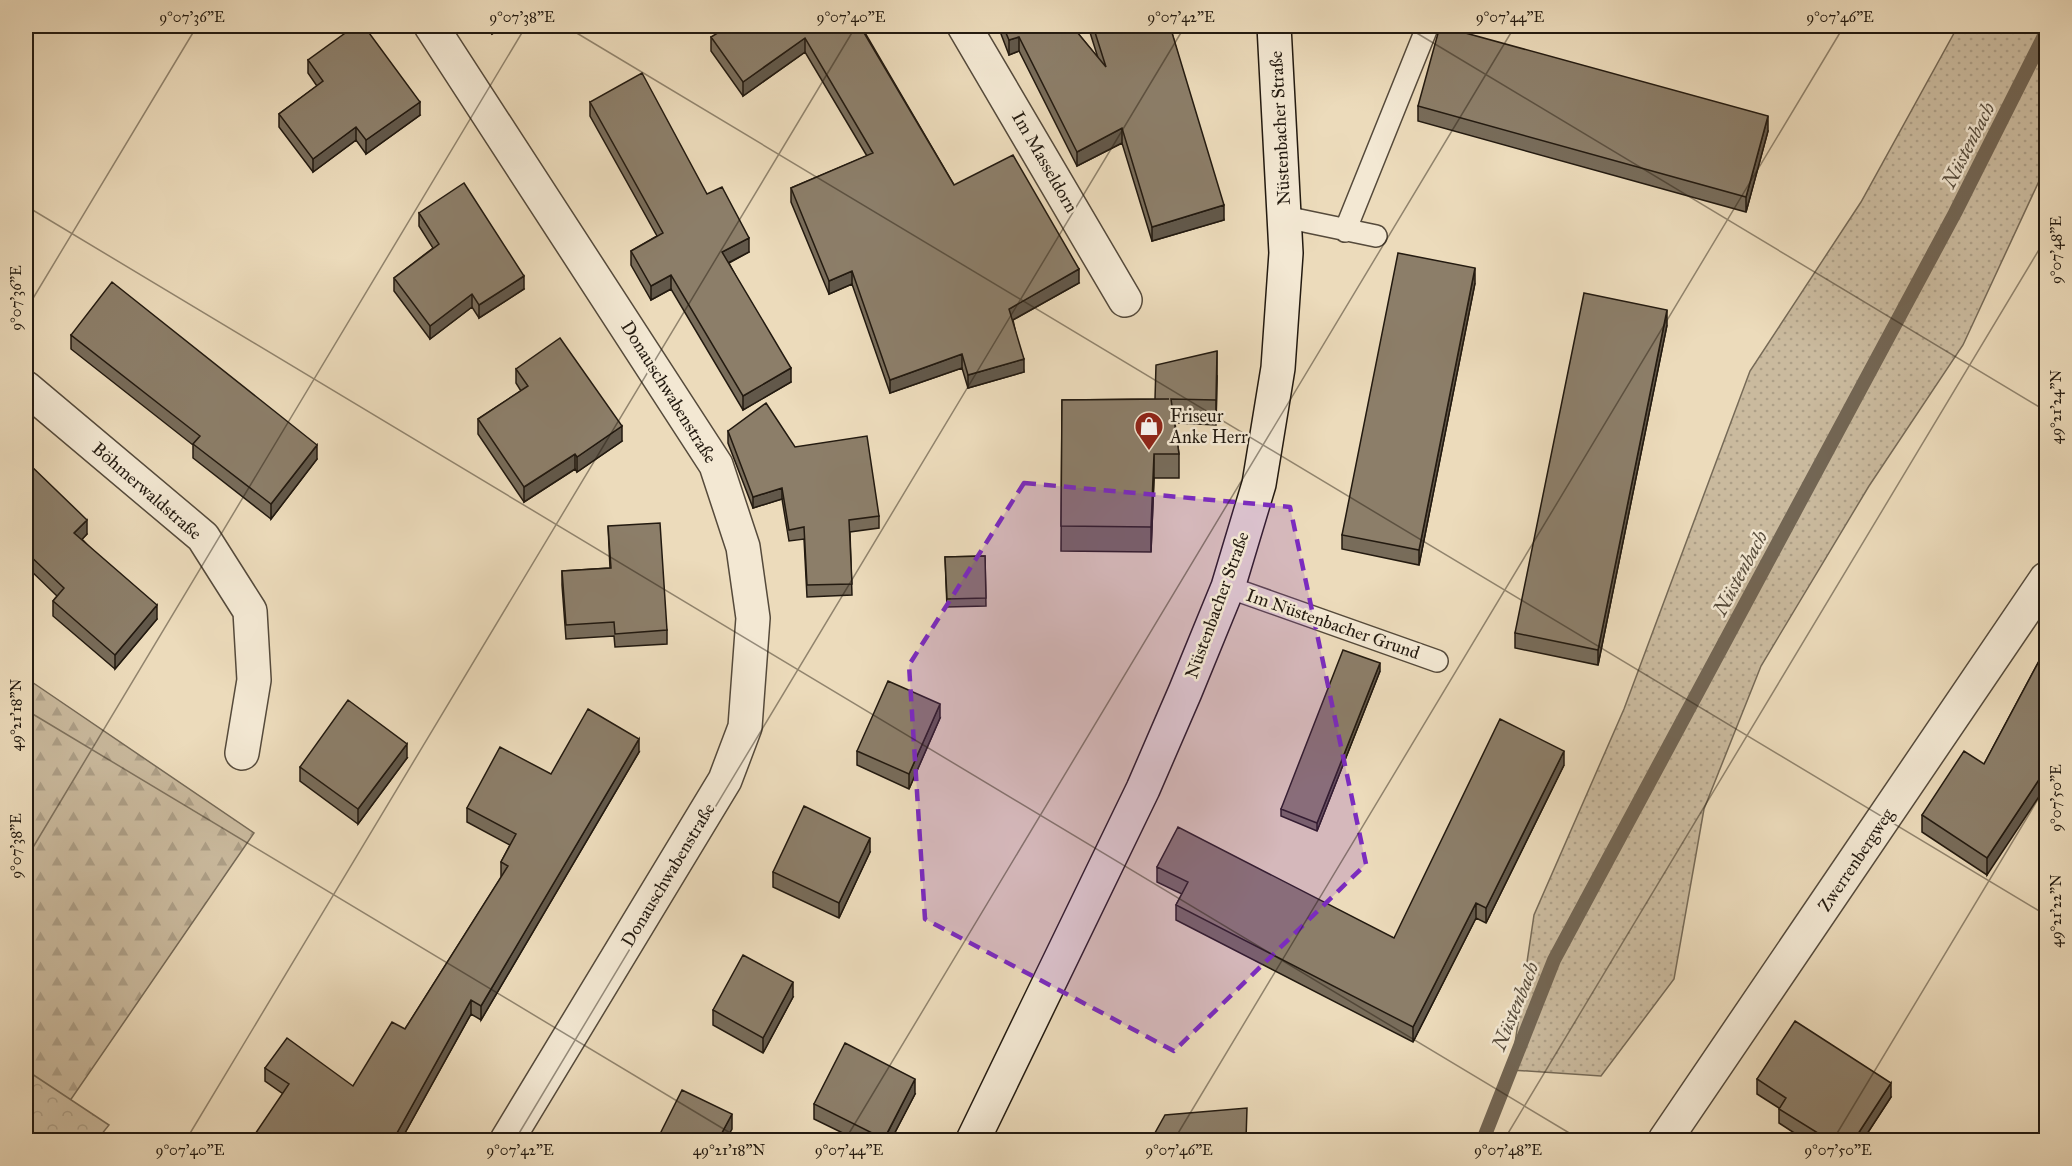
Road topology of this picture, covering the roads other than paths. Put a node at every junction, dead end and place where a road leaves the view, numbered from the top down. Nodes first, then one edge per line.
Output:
1 (431, 26) edge
2 (964, 26) edge
3 (1274, 26) edge
4 (1426, 30) dead end
5 (1285, 218) junction
6 (1345, 231) junction
7 (1376, 236) dead end
8 (1125, 300) dead end
9 (26, 388) edge
10 (2046, 579) edge
11 (1228, 587) junction
12 (1437, 661) dead end
13 (242, 753) dead end
14 (507, 1140) edge
15 (973, 1140) edge
16 (1665, 1140) edge

1 - 14 street, Donauschwabenstraße
2 - 8 street, Im Masseldorn
3 - 5 street, Nüstenbacher Straße
4 - 6 lane
5 - 6 lane
5 - 11 street, Nüstenbacher Straße
6 - 7 lane
9 - 13 street, Böhmerwaldstraße
10 - 16 street, Zwerrenbergweg
11 - 12 lane, Im Nüstenbacher Grund
11 - 15 street, Nüstenbacher Straße

